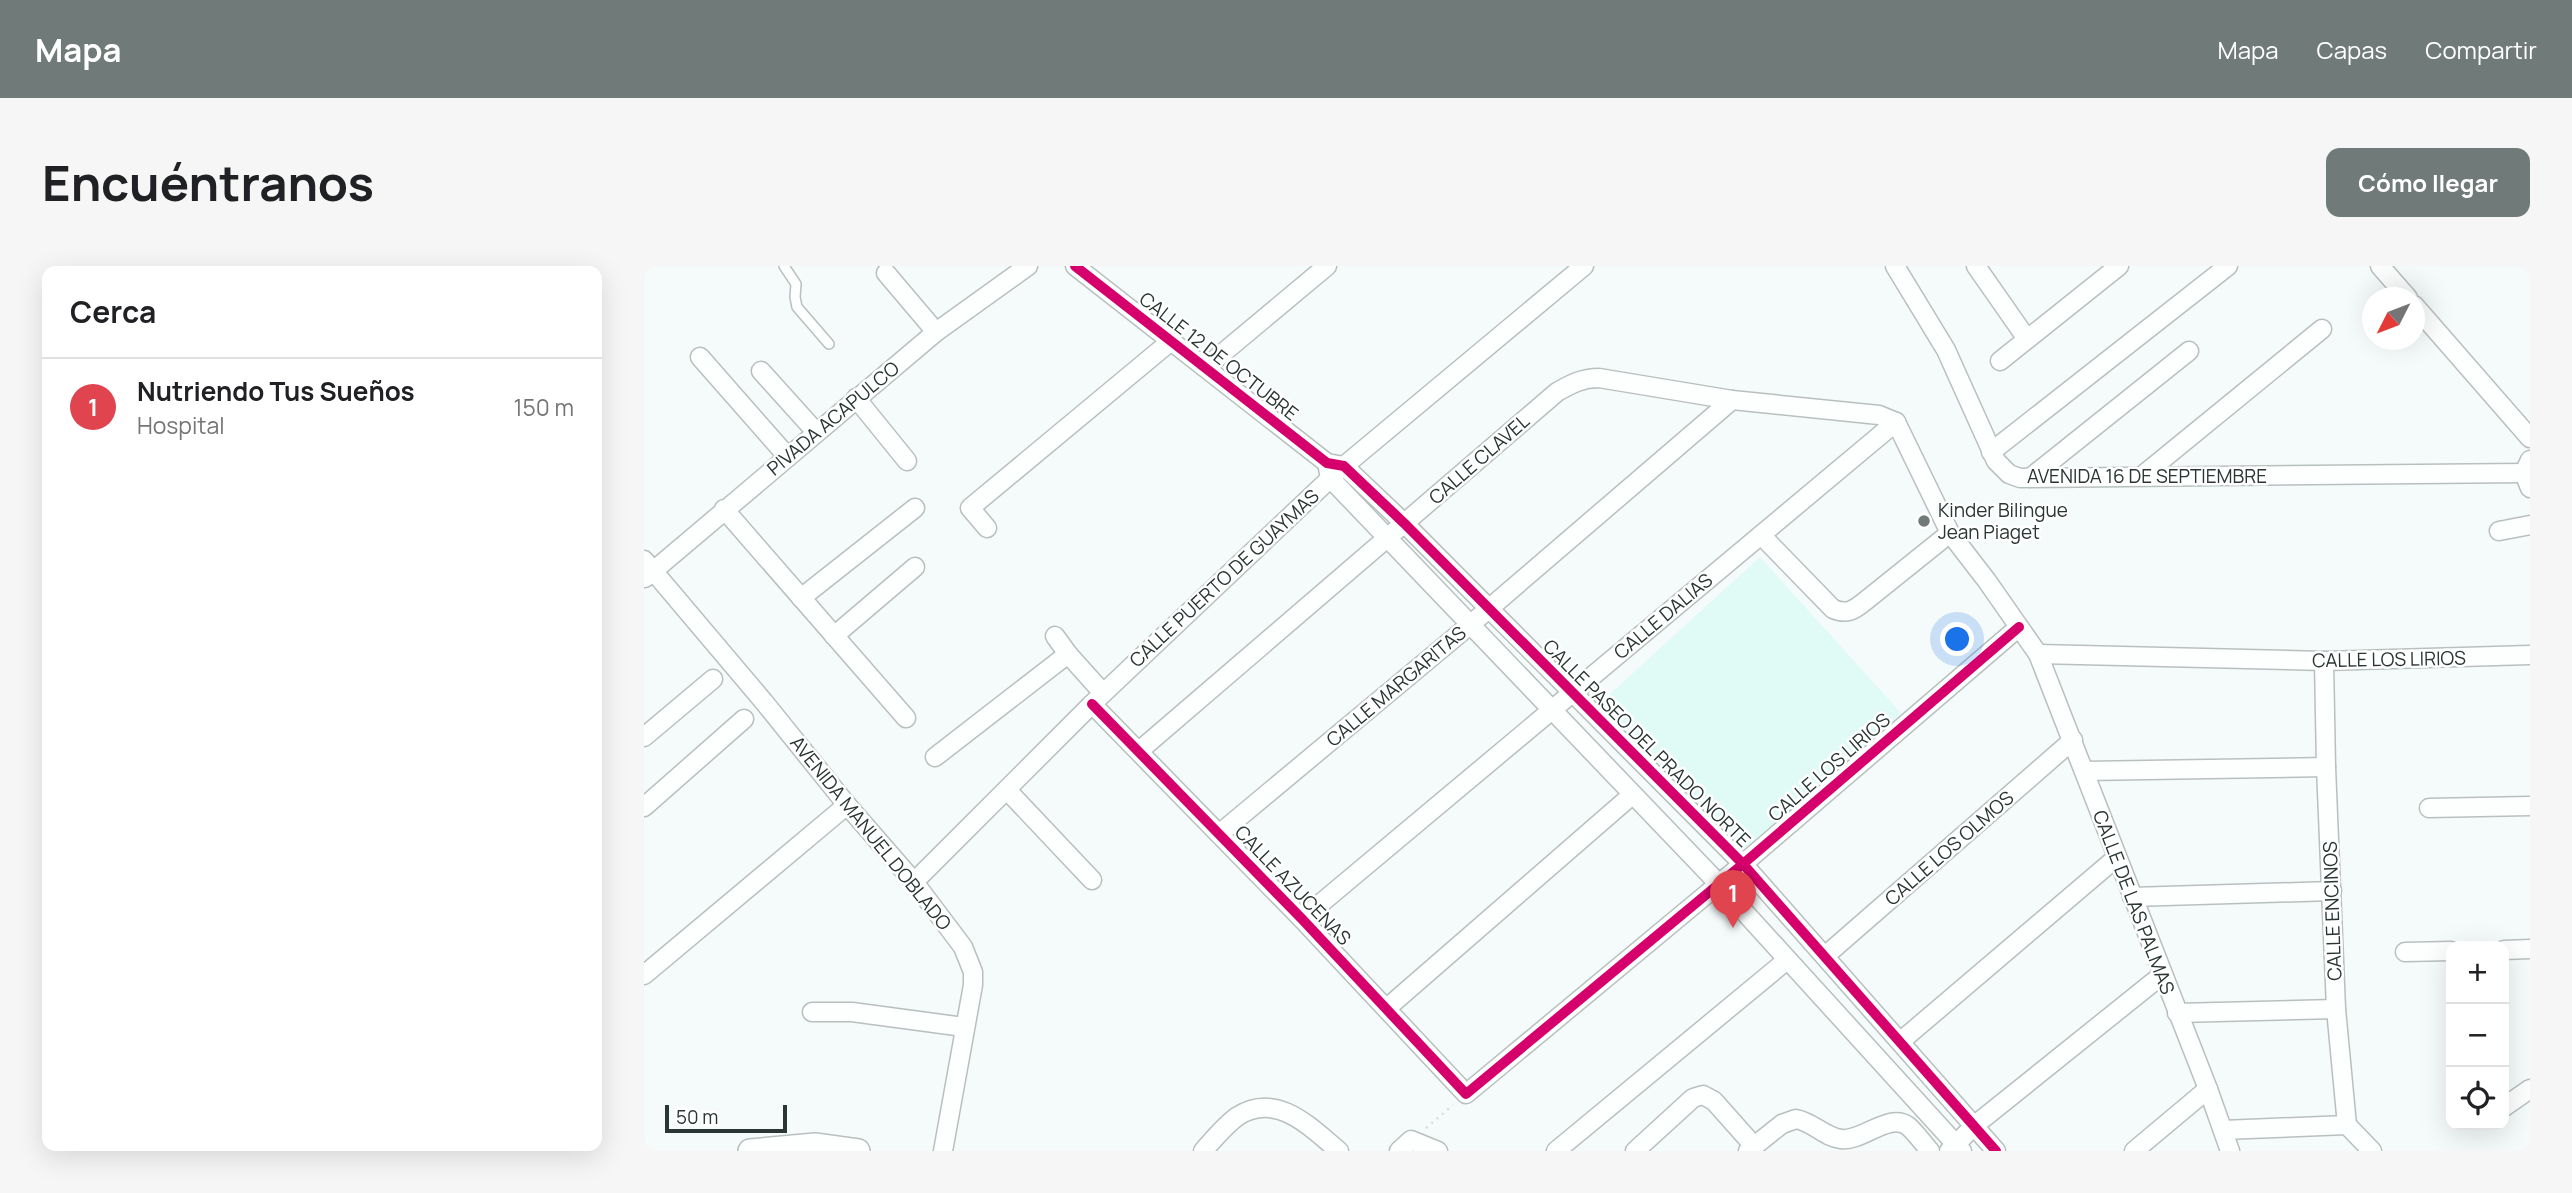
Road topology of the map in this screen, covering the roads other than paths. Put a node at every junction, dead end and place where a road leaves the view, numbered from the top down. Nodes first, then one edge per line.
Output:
1 (784, 266) edge
2 (1028, 266) edge
3 (1075, 266) edge
4 (1327, 266) edge
5 (1584, 266) edge
6 (1895, 266) edge
7 (1976, 266) edge
8 (2119, 266) edge
9 (2228, 266) edge
10 (2381, 266) edge
11 (886, 272) dead end
12 (2399, 287) edge
13 (2425, 318) edge
14 (2322, 329) dead end
15 (936, 332) junction
16 (2027, 339) junction
17 (1171, 341) junction
18 (829, 344) dead end
19 (2189, 351) dead end
20 (700, 357) dead end
21 (2000, 361) dead end
22 (1206, 367) junction
23 (761, 371) dead end
24 (856, 398) junction
25 (1732, 400) junction
26 (1896, 422) junction
27 (816, 432) junction
28 (2530, 438) edge
29 (1991, 452) junction
30 (787, 456) junction
31 (907, 460) dead end
32 (1334, 469) junction
33 (2528, 474) edge
34 (2142, 476) junction
35 (2030, 478) junction
36 (915, 508) dead end
37 (724, 509) junction
38 (1404, 523) junction
39 (2530, 525) edge
40 (987, 528) dead end
41 (2499, 531) dead end
42 (1950, 533) junction
43 (1761, 535) junction
44 (1389, 538) junction
45 (915, 567) dead end
46 (647, 570) edge
47 (801, 598) junction
48 (1489, 607) junction
49 (1471, 624) junction
50 (2019, 627) junction
51 (834, 636) junction
52 (1055, 636) dead end
53 (1068, 654) junction
54 (2038, 654) junction
55 (2530, 655) edge
56 (2324, 661) junction
57 (713, 678) dead end
58 (1571, 692) junction
59 (1097, 699) junction
60 (1551, 709) junction
61 (906, 718) dead end
62 (744, 719) dead end
63 (644, 737) edge
64 (2073, 740) junction
65 (1139, 751) junction
66 (935, 757) dead end
67 (2326, 767) junction
68 (2084, 771) junction
69 (1007, 790) junction
70 (1632, 795) junction
71 (847, 805) junction
72 (2530, 806) edge
73 (644, 807) edge
74 (2429, 808) dead end
75 (1219, 834) junction
76 (2116, 858) junction
77 (1743, 864) junction
78 (1092, 880) dead end
79 (914, 882) junction
80 (1718, 883) junction
81 (2332, 891) junction
82 (2132, 897) junction
83 (1302, 919) junction
84 (2530, 949) edge
85 (2509, 950) edge
86 (2446, 951) edge
87 (2405, 952) dead end
88 (1825, 956) junction
89 (1787, 960) junction
90 (644, 975) edge
91 (2162, 975) junction
92 (1387, 1008) junction
93 (2336, 1009) junction
94 (812, 1012) dead end
95 (2177, 1013) junction
96 (964, 1027) junction
97 (1901, 1041) junction
98 (2208, 1089) junction
99 (2530, 1089) edge
100 (1466, 1094) joint
101 (2509, 1104) edge
102 (1975, 1125) junction
103 (2347, 1125) junction
104 (2223, 1129) junction
105 (1405, 1145) edge
106 (1751, 1148) edge
107 (1956, 1149) edge
108 (750, 1151) edge
109 (858, 1151) edge
110 (943, 1151) edge
111 (1203, 1151) edge
112 (1339, 1151) edge
113 (1438, 1151) edge
114 (1556, 1151) edge
115 (1635, 1151) edge
116 (1930, 1151) edge
117 (1996, 1151) edge
118 (2134, 1151) edge
119 (2230, 1151) edge
120 (2372, 1151) edge

1 - 18 lane
2 - 15 street, PIVADA ACAPULCO
3 - 17 street, CALLE 12 DE OCTUBRE
4 - 22 street
5 - 32 street, CALLE PUERTO DE GUAYMAS
6 - 29 street, AVENIDA 16 DE SEPTIEMBRE
7 - 16 street
8 - 16 street
9 - 29 street
10 - 12 street
11 - 15 street
13 - 28 street
14 - 34 street
15 - 24 street, PIVADA ACAPULCO
16 - 21 street
17 - 22 street, CALLE 12 DE OCTUBRE
17 - 40 street
19 - 35 street
20 - 30 street
22 - 32 street, CALLE 12 DE OCTUBRE
23 - 27 street
24 - 27 street, PIVADA ACAPULCO
24 - 31 street
25 - 26 street, CALLE CLAVEL
25 - 38 street, CALLE CLAVEL
25 - 48 street, CALLE MARGARITAS
26 - 42 street, CALLE DE LAS PALMAS
26 - 43 street, CALLE DALIAS
27 - 30 street, PIVADA ACAPULCO
29 - 35 street, AVENIDA 16 DE SEPTIEMBRE
30 - 37 street, PIVADA ACAPULCO
32 - 38 street, CALLE PASEO DEL PRADO NORTE
32 - 44 street
32 - 59 street, CALLE PUERTO DE GUAYMAS
33 - 34 street, AVENIDA 16 DE SEPTIEMBRE
34 - 35 street, AVENIDA 16 DE SEPTIEMBRE
36 - 47 street
37 - 46 street, PIVADA ACAPULCO
37 - 47 street
38 - 44 street, CALLE CLAVEL
38 - 48 street, CALLE PASEO DEL PRADO NORTE
39 - 41 street
42 - 43 street
42 - 50 street, CALLE DE LAS PALMAS
43 - 58 street, CALLE DALIAS
44 - 49 street
44 - 65 street, CALLE CLAVEL
45 - 51 street
46 - 71 street, AVENIDA MANUEL DOBLADO
47 - 51 street
48 - 49 street, CALLE MARGARITAS
48 - 58 street, CALLE PASEO DEL PRADO NORTE
49 - 60 street
49 - 75 street, CALLE MARGARITAS
50 - 54 street, CALLE DE LAS PALMAS
50 - 77 street, CALLE LOS LIRIOS
51 - 61 street
52 - 53 street, CALLE AZUCENAS
53 - 59 street, CALLE AZUCENAS
53 - 66 street
54 - 56 street, CALLE LOS LIRIOS
54 - 64 street, CALLE DE LAS PALMAS
55 - 56 street, CALLE LOS LIRIOS
56 - 67 street, CALLE ENCINOS
57 - 63 street
58 - 60 street, CALLE DALIAS
58 - 77 street, CALLE PASEO DEL PRADO NORTE
59 - 65 street, CALLE AZUCENAS
59 - 69 street, CALLE PUERTO DE GUAYMAS
60 - 70 street
60 - 83 street, CALLE DALIAS
62 - 73 street
64 - 68 street, CALLE DE LAS PALMAS
64 - 88 street, CALLE LOS OLMOS
65 - 75 street, CALLE AZUCENAS
67 - 68 street
67 - 81 street, CALLE ENCINOS
68 - 76 street, CALLE DE LAS PALMAS
69 - 78 street
69 - 79 street, CALLE PUERTO DE GUAYMAS
70 - 80 street
70 - 92 street
71 - 79 street, AVENIDA MANUEL DOBLADO
71 - 90 street
72 - 74 street
75 - 83 street, CALLE AZUCENAS
76 - 82 street, CALLE DE LAS PALMAS
76 - 97 street
77 - 80 street, CALLE LOS LIRIOS
77 - 88 street, CALLE PASEO DEL PRADO NORTE
79 - 96 street, AVENIDA MANUEL DOBLADO
80 - 89 street
80 - 100 street, CALLE LOS LIRIOS
81 - 82 street
81 - 93 street, CALLE ENCINOS
82 - 91 street, CALLE DE LAS PALMAS
83 - 92 street, CALLE AZUCENAS
84 - 85 street
86 - 87 street
88 - 97 street, CALLE PASEO DEL PRADO NORTE
89 - 107 street
89 - 114 street
91 - 95 street, CALLE DE LAS PALMAS
91 - 102 street
92 - 100 street, CALLE AZUCENAS
93 - 95 street
93 - 103 street, CALLE ENCINOS
94 - 96 street
95 - 98 street, CALLE DE LAS PALMAS
96 - 110 street, AVENIDA MANUEL DOBLADO
97 - 102 street, CALLE PASEO DEL PRADO NORTE
98 - 104 street, CALLE DE LAS PALMAS
98 - 118 street
99 - 101 street
102 - 107 street
102 - 117 street, CALLE PASEO DEL PRADO NORTE
103 - 104 street
103 - 120 street
104 - 119 street, CALLE DE LAS PALMAS
105 - 113 street
106 - 115 street
106 - 116 street
108 - 109 street
111 - 112 street

